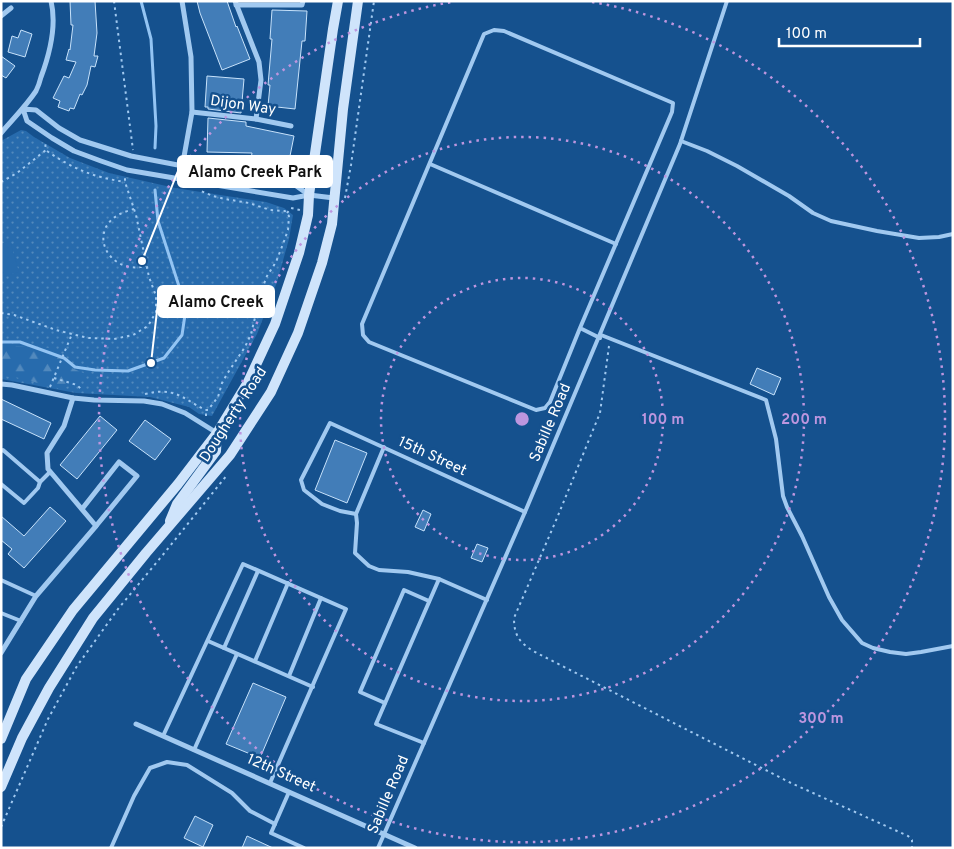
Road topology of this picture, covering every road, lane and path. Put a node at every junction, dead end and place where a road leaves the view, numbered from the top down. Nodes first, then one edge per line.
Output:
1 (51, 1) edge
2 (114, 1) edge
3 (182, 1) edge
4 (303, 1) edge
5 (338, 1) edge
6 (358, 1) edge
7 (374, 1) edge
8 (727, 1) edge
9 (235, 3) edge
10 (11, 8) dead end
11 (1, 16) edge
12 (22, 109) junction
13 (192, 112) junction
14 (256, 119) junction
15 (291, 126) dead end
16 (1, 132) edge
17 (45, 140) dead end
18 (681, 141) junction
19 (133, 149) dead end
20 (46, 150) junction
21 (430, 164) junction
22 (183, 166) junction
23 (180, 180) junction
24 (1, 182) edge
25 (202, 191) dead end
26 (309, 195) junction
27 (334, 198) junction
28 (344, 203) dead end
29 (291, 208) dead end
30 (134, 209) junction
31 (287, 213) junction
32 (953, 234) edge
33 (616, 244) junction
34 (146, 266) junction
35 (1, 313) edge
36 (580, 328) junction
37 (72, 334) junction
38 (600, 336) junction
39 (610, 338) junction
40 (54, 378) junction
41 (1, 384) edge
42 (48, 392) junction
43 (80, 392) dead end
44 (144, 394) dead end
45 (73, 398) junction
46 (206, 410) junction
47 (206, 416) dead end
48 (217, 433) junction
49 (384, 447) junction
50 (1, 451) edge
51 (50, 472) junction
52 (40, 482) junction
53 (1, 484) edge
54 (82, 509) junction
55 (525, 512) junction
56 (356, 514) junction
57 (96, 526) junction
58 (167, 529) junction
59 (258, 571) junction
60 (439, 579) junction
61 (1, 580) edge
62 (288, 583) junction
63 (36, 596) junction
64 (322, 598) junction
65 (487, 600) junction
66 (429, 601) junction
67 (1, 613) edge
68 (21, 621) junction
69 (208, 641) junction
70 (953, 646) edge
71 (224, 648) junction
72 (1, 653) edge
73 (238, 654) junction
74 (255, 661) junction
75 (289, 676) junction
76 (313, 687) junction
77 (385, 703) junction
78 (136, 724) dead end
79 (163, 736) junction
80 (1, 739) edge
81 (424, 743) junction
82 (194, 750) junction
83 (270, 783) junction
84 (1, 788) edge
85 (289, 792) junction
86 (275, 824) junction
87 (385, 834) junction
88 (111, 848) edge
89 (304, 848) edge
90 (378, 848) edge
91 (415, 848) edge
92 (912, 848) edge

1 - 12 street
2 - 19 path
3 - 13 street
4 - 9 street
5 - 26 main road, Dougherty Road
6 - 27 main road, Dougherty Road
7 - 28 path
8 - 18 lane, Sabille Road
9 - 14 street
10 - 11 street
12 - 16 street
12 - 22 street
12 - 23 street
13 - 14 street, Dijon Way
13 - 22 street
14 - 15 street, Dijon Way
17 - 20 path
18 - 32 lane
18 - 38 lane, Sabille Road
20 - 24 path
20 - 30 path
21 - 33 lane
21 - 33 lane
21 - 36 lane
22 - 23 street
22 - 26 street
23 - 26 street
25 - 31 path
26 - 27 street
26 - 48 main road, Dougherty Road
27 - 58 main road, Dougherty Road
29 - 31 path
30 - 34 path
30 - 34 path
31 - 46 path
33 - 36 lane
34 - 37 path
35 - 37 path
36 - 38 lane
37 - 40 path
38 - 39 lane
38 - 55 lane, Sabille Road
39 - 70 lane
39 - 92 path
40 - 42 path
40 - 43 path
41 - 42 street
42 - 45 street
44 - 46 path
45 - 48 street
45 - 51 street
46 - 47 path
48 - 58 main road
48 - 80 main road, Dougherty Road
49 - 55 lane, 15th Street
49 - 56 lane
49 - 56 lane, 15th Street
50 - 52 lane
51 - 52 lane
51 - 54 street
52 - 53 lane
54 - 57 street
54 - 57 street
55 - 65 lane, Sabille Road
56 - 60 lane
57 - 63 street
58 - 84 main road, Dougherty Road
59 - 62 lane
59 - 69 lane
59 - 71 lane
60 - 65 lane
60 - 66 lane
61 - 63 lane
62 - 64 lane
62 - 74 lane
63 - 68 street
64 - 75 lane
64 - 76 lane
65 - 81 lane, Sabille Road
66 - 77 lane
66 - 77 lane
67 - 68 lane
68 - 72 street
69 - 71 lane
69 - 79 lane
71 - 73 lane
73 - 74 lane
73 - 82 lane
74 - 75 lane
75 - 76 lane
76 - 83 lane
77 - 81 lane
78 - 79 street, 12th Street
79 - 82 street, 12th Street
81 - 87 lane, Sabille Road
82 - 83 street, 12th Street
83 - 85 street, 12th Street
85 - 86 lane
85 - 87 street, 12th Street
86 - 88 lane
86 - 89 lane
87 - 90 lane, Sabille Road
87 - 91 street, 12th Street

